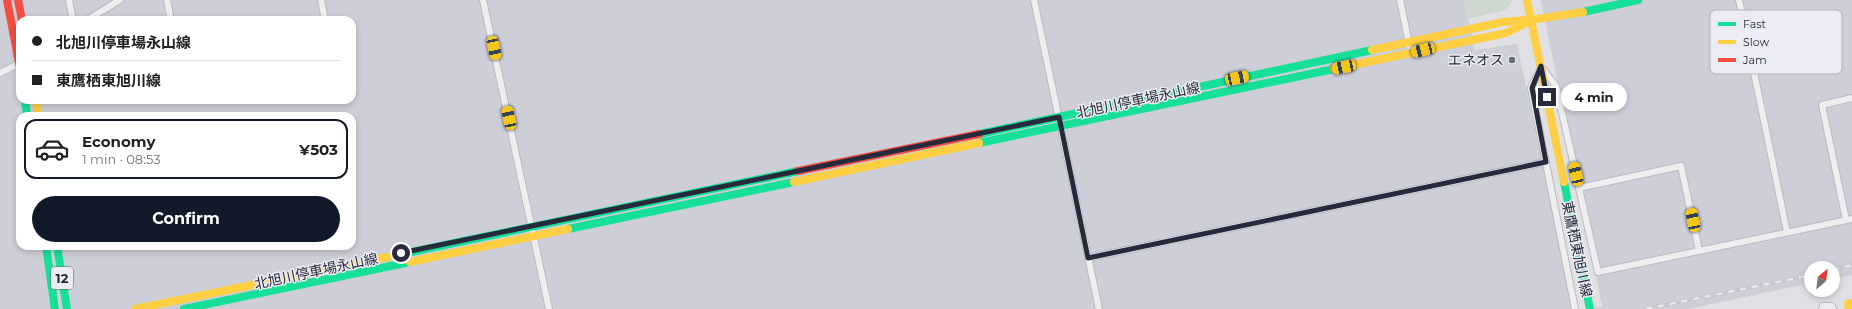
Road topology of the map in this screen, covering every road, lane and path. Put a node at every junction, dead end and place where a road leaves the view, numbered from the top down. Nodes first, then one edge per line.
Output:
1 (7, 0) edge
2 (18, 0) edge
3 (69, 0) edge
4 (120, 0) edge
5 (167, 0) edge
6 (321, 0) edge
7 (483, 0) edge
8 (1034, 0) edge
9 (1400, 0) edge
10 (1527, 0) edge
11 (1638, 0) edge
12 (1740, 0) edge
13 (1742, 10) edge
14 (21, 16) edge
15 (72, 16) edge
16 (94, 16) edge
17 (170, 16) edge
18 (324, 16) edge
19 (1531, 21) junction
20 (1409, 42) junction
21 (16, 44) edge
22 (1412, 53) junction
23 (16, 66) edge
24 (1541, 66) junction
25 (0, 73) edge
26 (1755, 74) edge
27 (1852, 98) edge
28 (1059, 117) junction
29 (1060, 126) junction
30 (1546, 162) junction
31 (1579, 188) junction
32 (1849, 219) edge
33 (532, 226) junction
34 (1787, 232) junction
35 (534, 236) junction
36 (47, 250) edge
37 (59, 250) edge
38 (1700, 250) junction
39 (1088, 258) junction
40 (1852, 303) edge
41 (55, 309) edge
42 (67, 309) edge
43 (135, 309) edge
44 (184, 309) edge
45 (549, 309) edge
46 (1099, 309) edge
47 (1574, 309) edge
48 (1590, 309) edge
49 (1822, 309) edge
50 (1833, 309) edge
51 (1849, 309) edge

1 - 21 main road
2 - 14 main road
3 - 15 street
4 - 16 street
5 - 17 street
6 - 18 street
7 - 33 street
8 - 28 street
9 - 20 street
10 - 19 main road, 東鷹栖東旭川線
11 - 19 main road, 北旭川停車場永山線
12 - 13 street
19 - 20 main road, 北旭川停車場永山線
19 - 22 main road, 北旭川停車場永山線
19 - 24 main road, 東鷹栖東旭川線
20 - 22 street
20 - 28 main road, 北旭川停車場永山線
22 - 29 main road, 北旭川停車場永山線
23 - 25 street
24 - 30 street
24 - 31 street
24 - 48 main road, 東鷹栖東旭川線
26 - 34 street
27 - 32 street
28 - 29 street
28 - 33 main road, 北旭川停車場永山線
29 - 35 main road, 北旭川停車場永山線
29 - 39 street
30 - 39 street
30 - 47 street
31 - 38 street
31 - 38 street
32 - 34 street
33 - 35 street
33 - 43 main road, 北旭川停車場永山線
34 - 38 street
35 - 44 main road, 北旭川停車場永山線
35 - 45 street
36 - 41 main road, 12
37 - 42 main road, 12
39 - 46 street
40 - 51 main road
49 - 50 street

